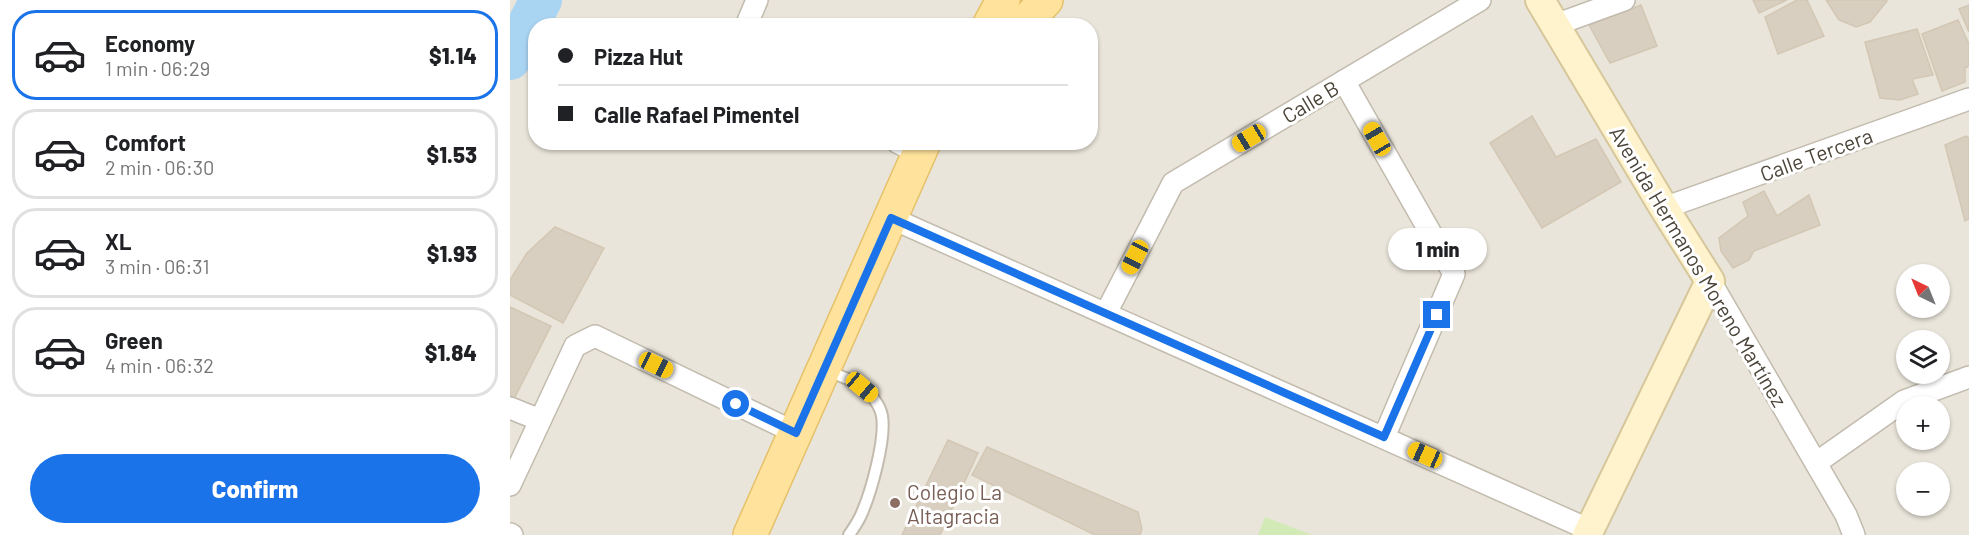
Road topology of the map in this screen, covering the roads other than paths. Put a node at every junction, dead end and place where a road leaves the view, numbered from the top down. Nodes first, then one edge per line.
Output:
1 (757, 0) edge
2 (981, 0) edge
3 (1003, 0) edge
4 (1046, 0) edge
5 (1480, 0) edge
6 (1540, 0) edge
7 (1624, 0) edge
8 (749, 18) edge
9 (973, 18) edge
10 (993, 18) edge
11 (1029, 18) edge
12 (1555, 25) junction
13 (1344, 81) junction
14 (1969, 99) edge
15 (913, 150) edge
16 (1664, 208) junction
17 (891, 218) junction
18 (1710, 281) junction
19 (1106, 313) junction
20 (824, 370) junction
21 (1969, 377) edge
22 (510, 408) edge
23 (540, 420) junction
24 (796, 433) junction
25 (1384, 437) junction
26 (1816, 463) junction
27 (510, 485) edge
28 (1595, 530) edge
29 (750, 535) edge
30 (849, 535) edge
31 (1854, 535) edge

1 - 8 street
2 - 9 main road
3 - 10 main road
4 - 11 main road
5 - 13 street, Calle B
6 - 12 street, Avenida Hermanos Moreno Martínez
7 - 12 street
12 - 16 street, Avenida Hermanos Moreno Martínez
13 - 19 street, Calle B
13 - 25 street
14 - 16 street, Calle Tercera
15 - 17 main road
16 - 18 street, Avenida Hermanos Moreno Martínez
17 - 19 street
17 - 20 main road
18 - 26 street, Avenida Hermanos Moreno Martínez
18 - 28 street
19 - 25 street
20 - 24 main road
20 - 30 lane
21 - 26 street
22 - 23 street
23 - 24 street
23 - 27 street
24 - 29 main road
25 - 28 street
26 - 31 street, Avenida Hermanos Moreno Martínez

